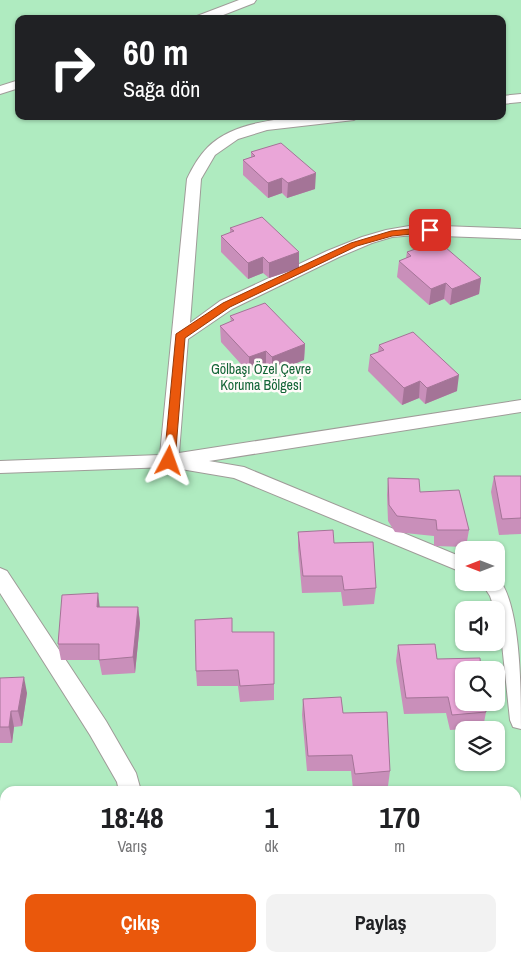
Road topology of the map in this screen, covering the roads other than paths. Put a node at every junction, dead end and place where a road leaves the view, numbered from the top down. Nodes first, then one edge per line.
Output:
1 (250, 0) edge
2 (211, 15) edge
3 (15, 85) edge
4 (0, 90) edge
5 (521, 98) edge
6 (506, 100) edge
7 (320, 120) edge
8 (521, 234) edge
9 (180, 337) junction
10 (521, 406) edge
11 (169, 461) junction
12 (0, 467) edge
13 (455, 562) edge
14 (0, 576) edge
15 (499, 591) edge
16 (521, 720) edge
17 (129, 786) edge

1 - 2 street
3 - 4 street
5 - 6 street
7 - 9 street
8 - 9 street
9 - 11 street
10 - 11 street
11 - 12 street
11 - 13 street
14 - 17 street
15 - 16 street

